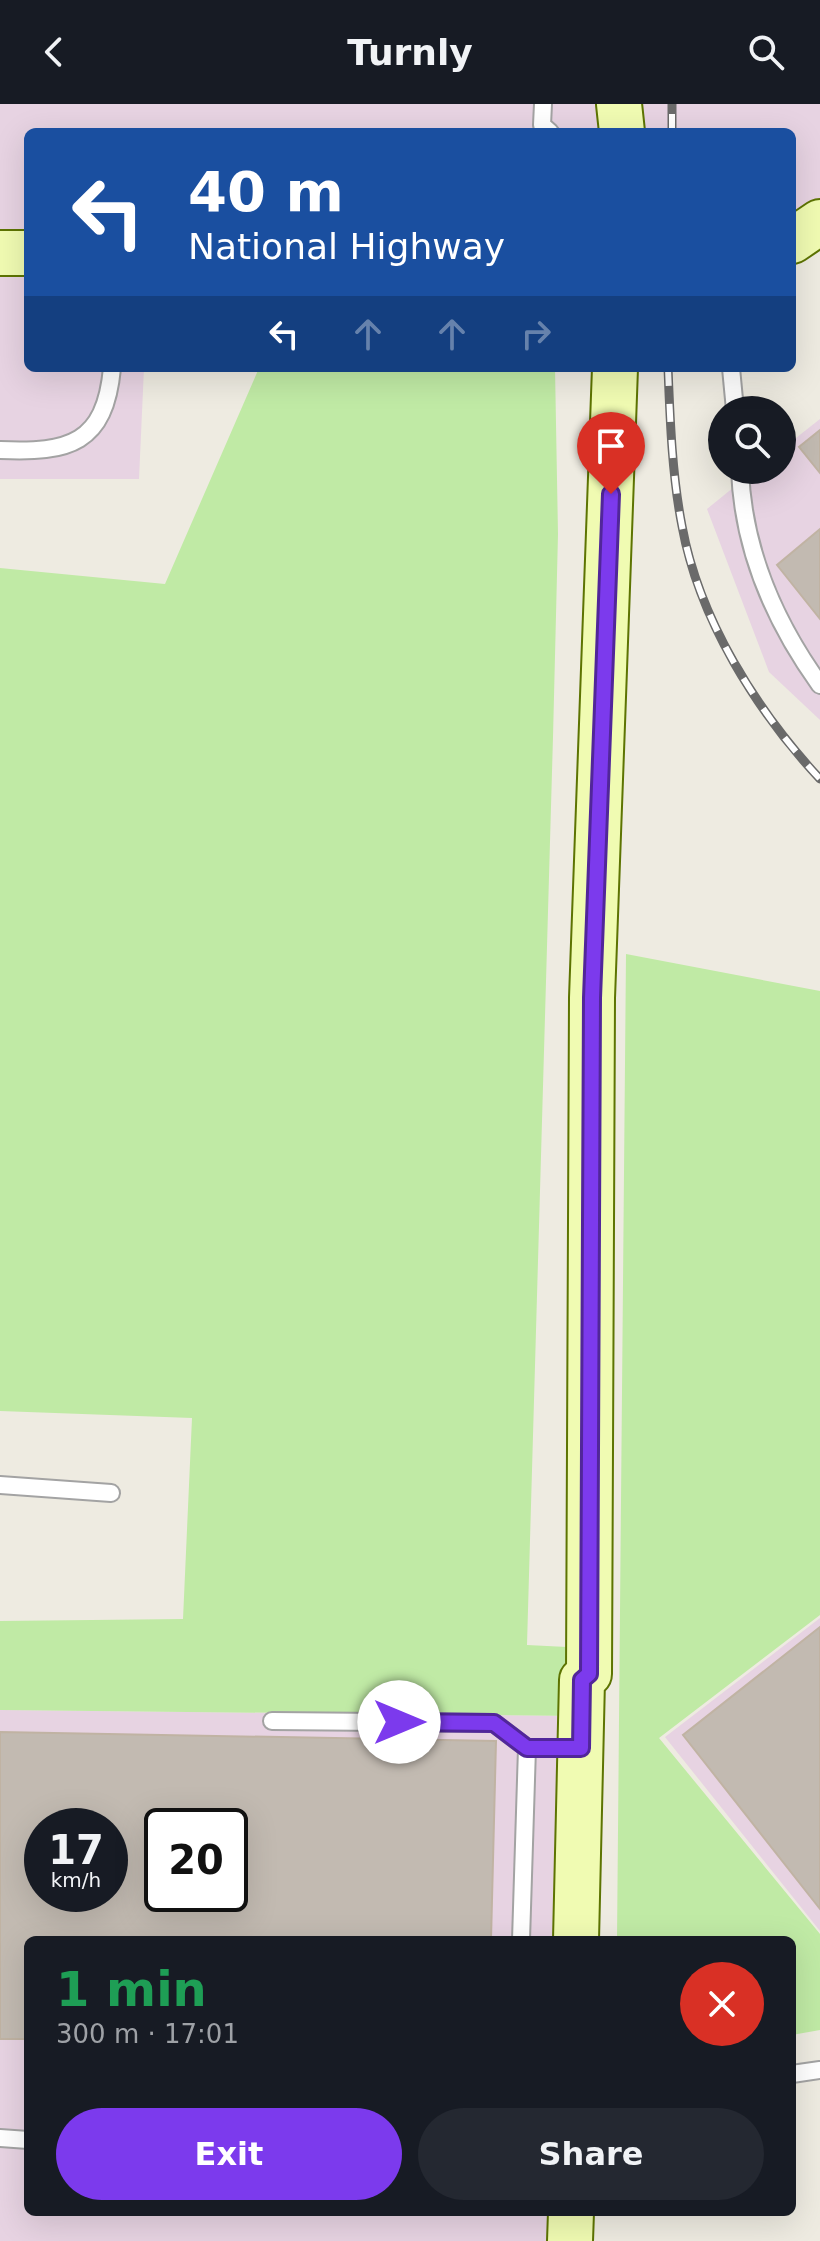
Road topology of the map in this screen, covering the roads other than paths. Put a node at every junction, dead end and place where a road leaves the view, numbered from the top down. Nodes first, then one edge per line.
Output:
1 (543, 104) edge
2 (619, 104) edge
3 (545, 128) edge
4 (622, 128) edge
5 (820, 222) edge
6 (796, 238) edge
7 (0, 253) edge
8 (24, 253) edge
9 (111, 372) edge
10 (615, 372) edge
11 (731, 372) edge
12 (734, 396) edge
13 (0, 450) edge
14 (740, 484) edge
15 (820, 685) edge
16 (0, 1485) edge
17 (111, 1493) dead end
18 (272, 1721) dead end
19 (527, 1748) junction
20 (581, 1748) junction
21 (521, 1936) edge
22 (576, 1936) edge
23 (820, 2070) edge
24 (796, 2073) edge
25 (0, 2138) edge
26 (24, 2140) edge
27 (571, 2216) edge
28 (570, 2241) edge

1 - 3 lane
2 - 4 street
5 - 6 street
7 - 8 street
9 - 13 lane
10 - 20 street
11 - 12 lane
14 - 15 lane
16 - 17 lane
18 - 19 lane
19 - 20 lane
19 - 21 lane
20 - 22 street
23 - 24 lane
25 - 26 lane
27 - 28 street

